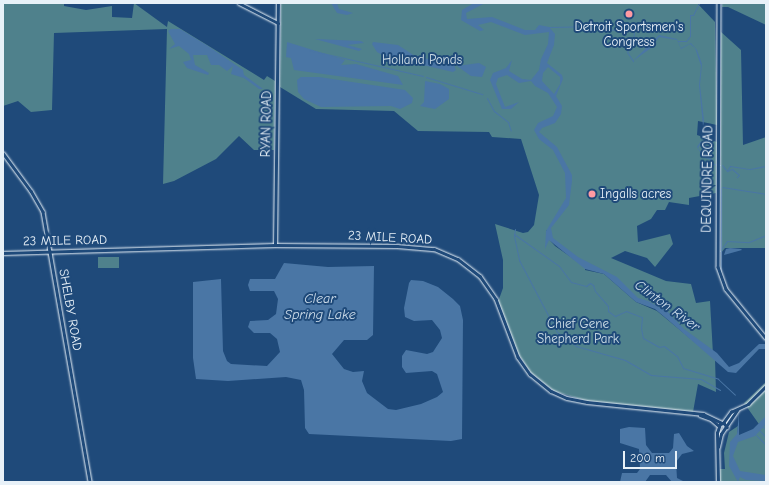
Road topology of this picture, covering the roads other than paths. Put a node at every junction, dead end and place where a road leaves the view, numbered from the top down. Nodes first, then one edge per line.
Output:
1 (239, 3) edge
2 (278, 3) edge
3 (719, 3) edge
4 (278, 22) junction
5 (3, 153) edge
6 (275, 245) junction
7 (49, 252) junction
8 (3, 253) edge
9 (766, 338) edge
10 (766, 386) edge
11 (737, 410) junction
12 (698, 414) junction
13 (722, 423) junction
14 (718, 427) junction
15 (727, 427) junction
16 (723, 431) junction
17 (717, 451) junction
18 (90, 482) edge
19 (718, 482) edge

1 - 4 main road
2 - 4 main road, RYAN ROAD
3 - 9 main road, DEQUINDRE ROAD
4 - 6 main road, RYAN ROAD
5 - 7 main road, SHELBY ROAD
6 - 7 main road, 23 MILE ROAD
6 - 12 main road, 23 MILE ROAD
7 - 8 main road, 23 MILE ROAD
7 - 18 main road, SHELBY ROAD
10 - 11 main road
11 - 13 main road
11 - 15 main road
12 - 13 main road, 23 MILE ROAD
12 - 14 main road, 23 MILE ROAD
13 - 14 main road
13 - 15 main road
14 - 16 main road, 23 MILE ROAD
14 - 17 main road
15 - 16 main road
16 - 17 main road
17 - 19 main road

